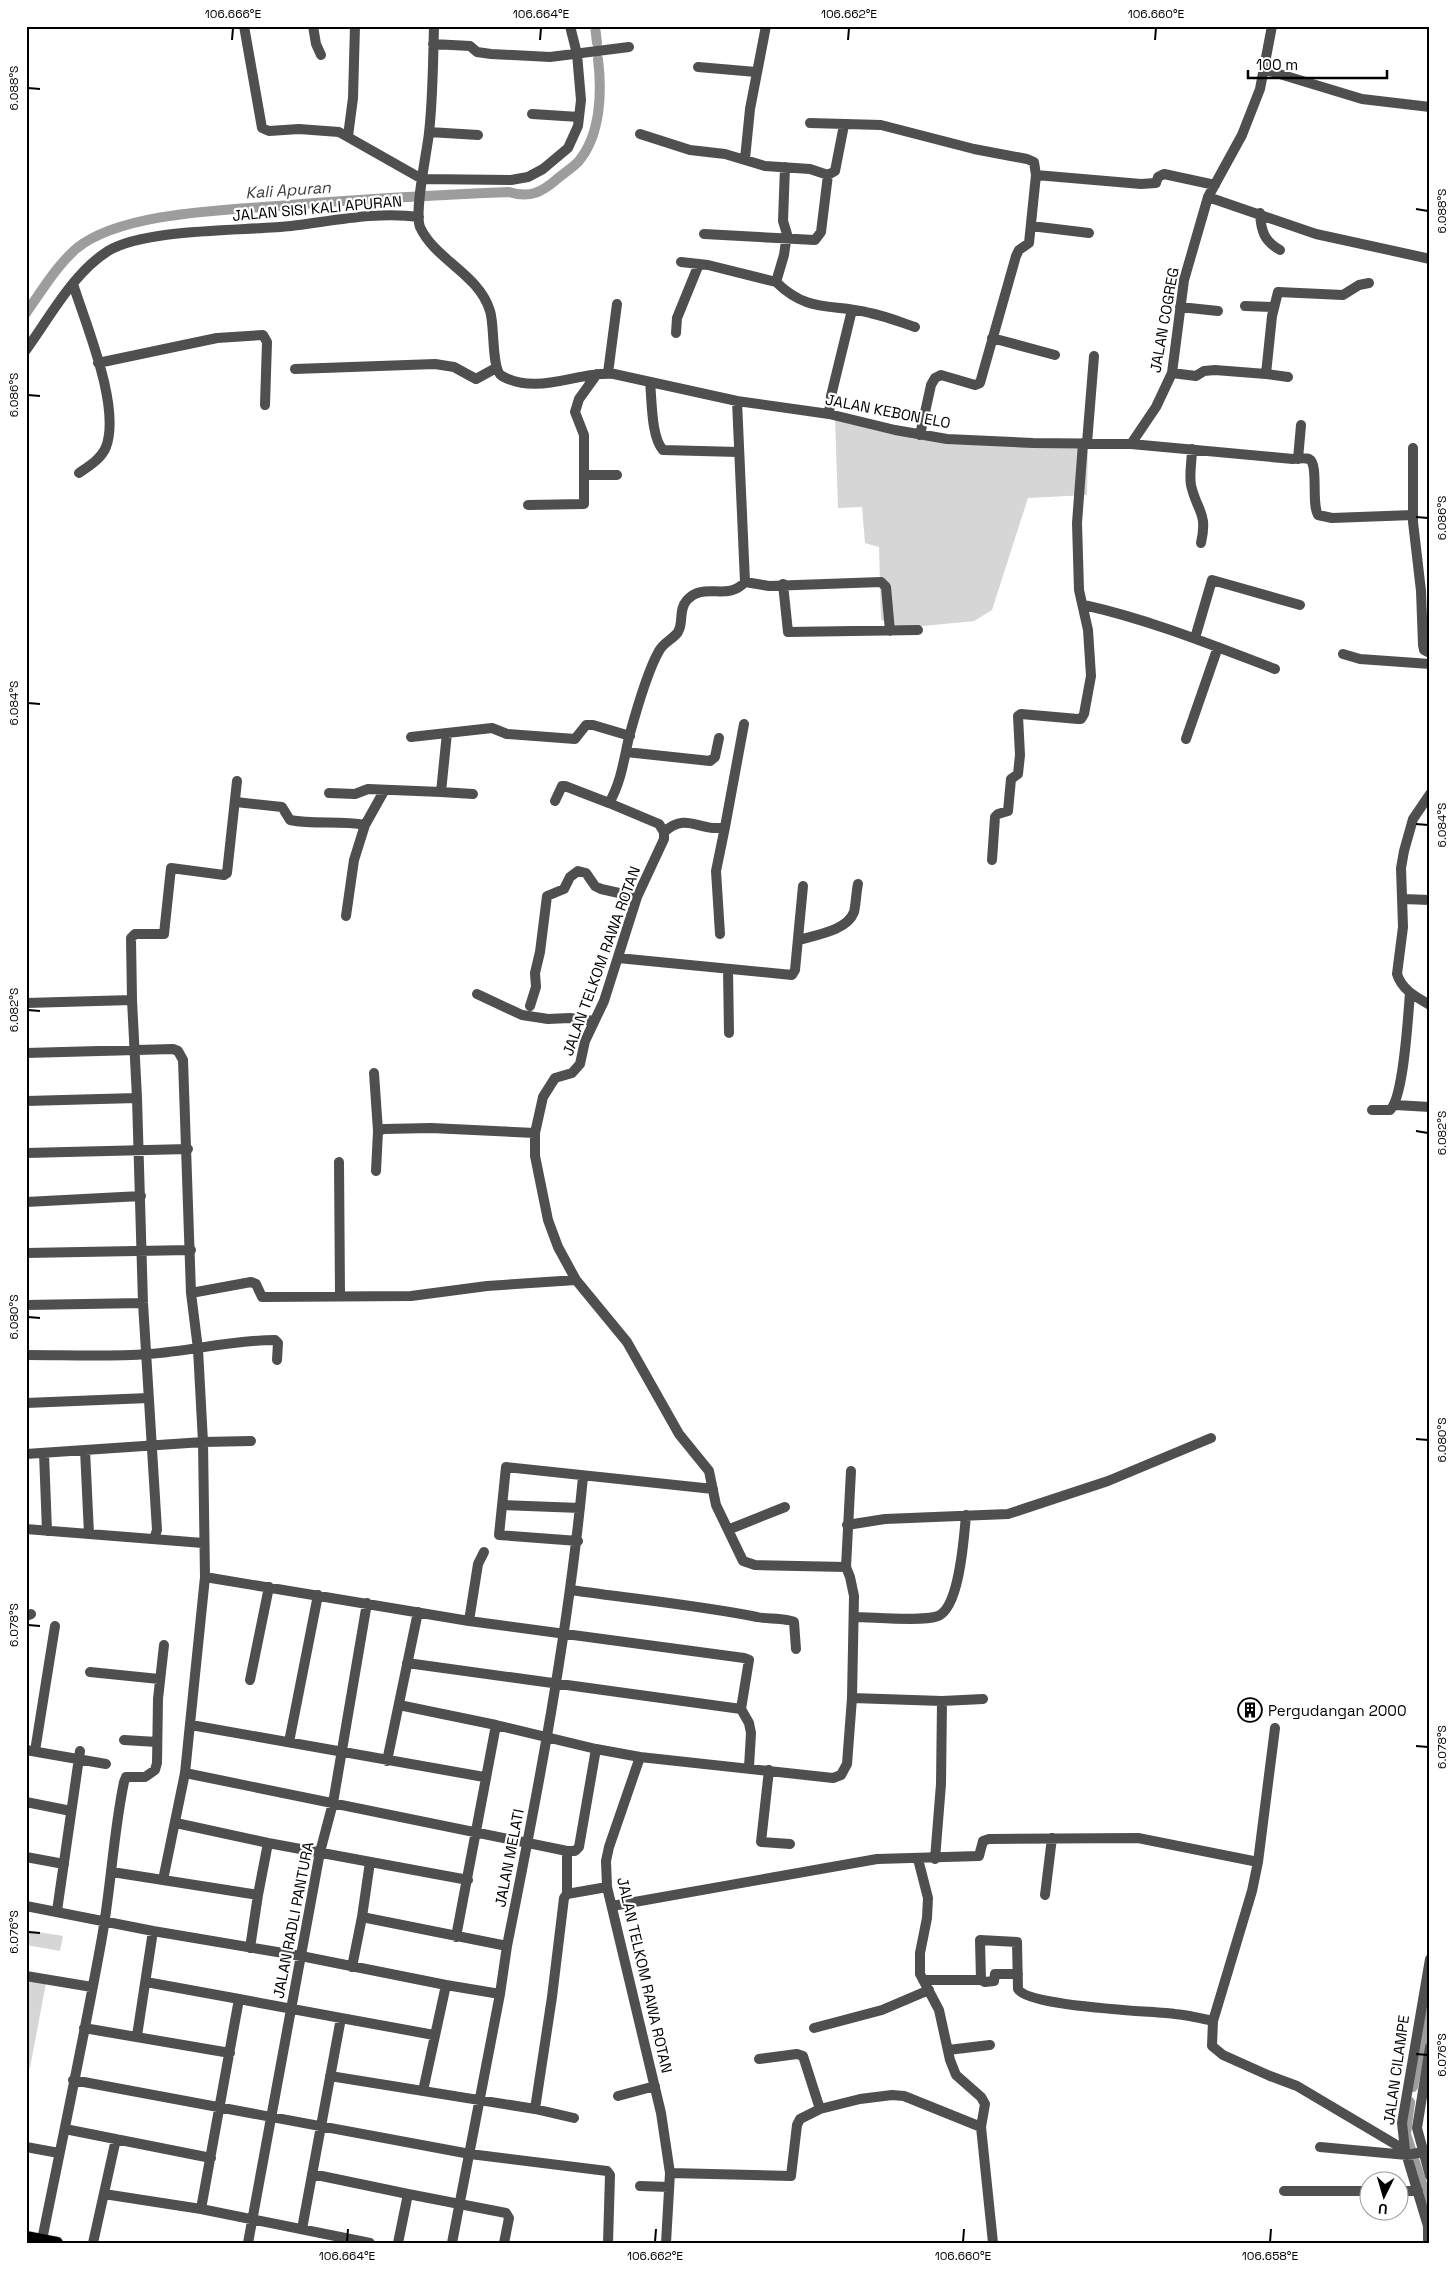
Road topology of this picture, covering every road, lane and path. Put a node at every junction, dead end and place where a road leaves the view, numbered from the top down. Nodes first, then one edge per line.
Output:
1 (244, 26) edge
2 (313, 26) edge
3 (355, 26) edge
4 (434, 26) edge
5 (570, 26) edge
6 (766, 26) edge
7 (1272, 26) edge
8 (433, 44) junction
9 (629, 47) dead end
10 (582, 53) junction
11 (322, 55) dead end
12 (698, 67) dead end
13 (1263, 69) junction
14 (756, 72) junction
15 (1430, 108) edge
16 (532, 114) dead end
17 (579, 117) junction
18 (810, 123) dead end
19 (844, 125) junction
20 (429, 132) junction
21 (640, 134) dead end
22 (478, 135) dead end
23 (348, 136) junction
24 (745, 159) junction
25 (785, 167) junction
26 (828, 175) junction
27 (1036, 175) junction
28 (422, 182) junction
29 (1215, 185) junction
30 (1208, 197) junction
31 (419, 212) junction
32 (1260, 213) junction
33 (1031, 226) junction
34 (1089, 233) dead end
35 (704, 234) dead end
36 (786, 238) junction
37 (1280, 250) dead end
38 (1430, 258) edge
39 (681, 262) dead end
40 (700, 264) junction
41 (776, 282) junction
42 (1369, 283) dead end
43 (73, 284) junction
44 (617, 304) dead end
45 (1245, 306) dead end
46 (1274, 307) junction
47 (1180, 308) junction
48 (852, 310) junction
49 (1218, 311) dead end
50 (915, 327) dead end
51 (676, 333) dead end
52 (992, 338) junction
53 (26, 350) edge
54 (1055, 355) dead end
55 (1094, 356) dead end
56 (98, 363) junction
57 (496, 368) junction
58 (295, 369) dead end
59 (608, 373) junction
60 (1172, 373) junction
61 (597, 374) junction
62 (1266, 374) junction
63 (1288, 377) dead end
64 (650, 382) junction
65 (737, 401) junction
66 (266, 405) dead end
67 (829, 414) junction
68 (1301, 425) dead end
69 (920, 435) junction
70 (1085, 443) junction
71 (1131, 444) junction
72 (1413, 448) dead end
73 (1192, 449) junction
74 (738, 452) junction
75 (1298, 459) junction
76 (78, 473) dead end
77 (617, 474) dead end
78 (585, 475) junction
79 (528, 505) dead end
80 (1413, 515) junction
81 (1201, 543) dead end
82 (1425, 575) edge
83 (745, 582) junction
84 (783, 584) junction
85 (1084, 605) junction
86 (1300, 605) dead end
87 (918, 630) dead end
88 (890, 631) junction
89 (1195, 638) junction
90 (1218, 647) junction
91 (1430, 653) edge
92 (1343, 654) dead end
93 (1430, 664) edge
94 (1275, 669) dead end
95 (744, 724) dead end
96 (447, 733) junction
97 (630, 736) junction
98 (411, 737) dead end
99 (719, 738) dead end
100 (1186, 739) dead end
101 (626, 752) junction
102 (238, 781) dead end
103 (384, 791) junction
104 (441, 792) junction
105 (329, 793) dead end
106 (473, 794) dead end
107 (1430, 794) edge
108 (555, 801) dead end
109 (236, 802) junction
110 (609, 803) junction
111 (365, 825) junction
112 (725, 827) junction
113 (664, 832) junction
114 (992, 860) dead end
115 (858, 884) dead end
116 (804, 886) dead end
117 (637, 897) junction
118 (1403, 899) junction
119 (1430, 900) edge
120 (346, 916) dead end
121 (720, 934) dead end
122 (799, 940) junction
123 (618, 958) junction
124 (728, 969) junction
125 (1410, 993) junction
126 (477, 994) dead end
127 (132, 1000) junction
128 (26, 1003) edge
129 (1430, 1005) edge
130 (530, 1006) dead end
131 (594, 1021) junction
132 (729, 1033) dead end
133 (134, 1050) junction
134 (26, 1053) edge
135 (374, 1073) dead end
136 (138, 1098) junction
137 (26, 1101) edge
138 (1395, 1104) junction
139 (1430, 1107) edge
140 (1372, 1110) dead end
141 (378, 1131) junction
142 (535, 1133) junction
143 (188, 1149) junction
144 (138, 1151) junction
145 (26, 1153) edge
146 (339, 1162) dead end
147 (376, 1172) dead end
148 (141, 1196) junction
149 (26, 1202) edge
150 (192, 1250) junction
151 (141, 1251) junction
152 (26, 1254) edge
153 (576, 1280) junction
154 (192, 1293) junction
155 (340, 1295) junction
156 (143, 1303) junction
157 (26, 1305) edge
158 (198, 1349) junction
159 (147, 1354) junction
160 (26, 1355) edge
161 (277, 1360) dead end
162 (149, 1398) junction
163 (26, 1403) edge
164 (1211, 1438) dead end
165 (251, 1441) dead end
166 (203, 1442) junction
167 (152, 1446) junction
168 (84, 1450) junction
169 (44, 1453) junction
170 (26, 1454) edge
171 (851, 1471) dead end
172 (583, 1477) junction
173 (713, 1489) junction
174 (503, 1505) junction
175 (785, 1507) dead end
176 (580, 1508) junction
177 (966, 1515) junction
178 (847, 1525) junction
179 (26, 1529) edge
180 (730, 1529) junction
181 (47, 1531) junction
182 (89, 1534) junction
183 (154, 1539) junction
184 (578, 1541) junction
185 (203, 1543) junction
186 (484, 1552) dead end
187 (846, 1568) junction
188 (205, 1577) junction
189 (268, 1587) junction
190 (571, 1590) junction
191 (318, 1594) junction
192 (367, 1603) junction
193 (418, 1612) junction
194 (854, 1617) junction
195 (469, 1621) junction
196 (55, 1626) dead end
197 (565, 1634) junction
198 (164, 1645) dead end
199 (796, 1649) dead end
200 (407, 1664) junction
201 (90, 1672) dead end
202 (160, 1678) junction
203 (250, 1680) dead end
204 (556, 1685) junction
205 (852, 1698) junction
206 (983, 1699) dead end
207 (942, 1702) junction
208 (399, 1705) junction
209 (742, 1710) junction
210 (496, 1725) junction
211 (191, 1726) junction
212 (1275, 1728) dead end
213 (547, 1737) junction
214 (124, 1740) dead end
215 (157, 1742) junction
216 (289, 1742) junction
217 (596, 1749) junction
218 (31, 1751) edge
219 (340, 1751) junction
220 (79, 1755) junction
221 (640, 1757) junction
222 (387, 1761) junction
223 (106, 1764) dead end
224 (749, 1767) junction
225 (769, 1770) junction
226 (185, 1772) junction
227 (484, 1778) junction
228 (26, 1802) edge
229 (333, 1803) junction
230 (71, 1811) junction
231 (176, 1823) junction
232 (476, 1832) junction
233 (1052, 1838) junction
234 (528, 1842) junction
235 (268, 1843) junction
236 (790, 1844) dead end
237 (567, 1851) junction
238 (320, 1852) junction
239 (26, 1857) edge
240 (918, 1859) junction
241 (935, 1859) junction
242 (370, 1862) junction
243 (1258, 1862) junction
244 (64, 1864) junction
245 (112, 1872) junction
246 (163, 1880) junction
247 (468, 1880) junction
248 (607, 1886) junction
249 (567, 1894) junction
250 (258, 1895) junction
251 (1044, 1895) dead end
252 (26, 1906) edge
253 (612, 1906) junction
254 (57, 1911) junction
255 (362, 1917) junction
256 (104, 1921) junction
257 (153, 1931) junction
258 (456, 1937) junction
259 (507, 1946) junction
260 (250, 1948) junction
261 (301, 1956) junction
262 (1430, 1959) edge
263 (352, 1967) junction
264 (1018, 1974) junction
265 (26, 1976) edge
266 (923, 1980) junction
267 (981, 1980) junction
268 (146, 1982) junction
269 (446, 1985) junction
270 (92, 1988) junction
271 (929, 1990) junction
272 (500, 1994) junction
273 (239, 1999) junction
274 (292, 2008) junction
275 (341, 2018) junction
276 (1213, 2021) junction
277 (84, 2028) junction
278 (814, 2028) dead end
279 (434, 2035) junction
280 (137, 2036) junction
281 (990, 2045) dead end
282 (1430, 2047) edge
283 (948, 2050) junction
284 (230, 2053) junction
285 (759, 2059) dead end
286 (330, 2076) junction
287 (73, 2080) junction
288 (655, 2086) junction
289 (423, 2091) junction
290 (618, 2096) dead end
291 (478, 2100) junction
292 (219, 2106) junction
293 (535, 2109) junction
294 (820, 2109) junction
295 (272, 2115) junction
296 (574, 2118) dead end
297 (322, 2124) junction
298 (981, 2127) junction
299 (65, 2129) junction
300 (116, 2139) junction
301 (1320, 2146) dead end
302 (26, 2147) edge
303 (1423, 2152) junction
304 (59, 2153) junction
305 (1406, 2153) junction
306 (470, 2154) junction
307 (210, 2158) junction
308 (670, 2173) junction
309 (312, 2174) junction
310 (1430, 2176) edge
311 (640, 2186) dead end
312 (669, 2187) junction
313 (1284, 2191) dead end
314 (1358, 2191) edge
315 (1408, 2191) edge
316 (1418, 2191) junction
317 (104, 2194) junction
318 (408, 2194) junction
319 (460, 2202) junction
320 (201, 2209) junction
321 (253, 2220) junction
322 (302, 2228) junction
323 (26, 2236) edge
324 (42, 2240) junction
325 (56, 2243) edge
326 (93, 2243) edge
327 (248, 2243) edge
328 (370, 2243) edge
329 (398, 2243) edge
330 (452, 2243) edge
331 (504, 2243) edge
332 (608, 2243) edge
333 (666, 2243) edge
334 (993, 2243) edge
335 (1428, 2243) edge

1 - 23 street
2 - 11 street
3 - 23 street
4 - 8 street
5 - 10 street
6 - 14 street
7 - 13 street, JALAN COGREG
8 - 10 street
8 - 20 street
9 - 10 street
10 - 17 street
12 - 14 street
13 - 15 street
13 - 29 street, JALAN COGREG
14 - 24 street
16 - 17 street
17 - 28 street
18 - 19 street
19 - 26 street
19 - 27 street
20 - 22 street
20 - 28 street
21 - 24 street
23 - 28 street
24 - 25 street
25 - 26 street
25 - 36 street
26 - 36 street
27 - 29 street
27 - 33 street
28 - 31 street
29 - 30 street, JALAN COGREG
30 - 32 street
30 - 47 street, JALAN COGREG
31 - 43 street, JALAN SISI KALI APURAN
31 - 57 street
32 - 37 street
32 - 38 street
33 - 34 street
33 - 52 street
35 - 36 street
36 - 41 street
39 - 40 street
40 - 41 street
40 - 51 street
41 - 48 street
42 - 46 street
43 - 53 street, JALAN SISI KALI APURAN
43 - 56 street
44 - 59 street
45 - 46 street
46 - 62 street
47 - 49 street
47 - 60 street, JALAN COGREG
48 - 50 street
48 - 67 street
52 - 54 street
52 - 69 street
55 - 70 street
56 - 66 street
56 - 76 street
57 - 58 street
57 - 61 street, JALAN KEBON ELO
59 - 61 street, JALAN KEBON ELO
59 - 64 street, JALAN KEBON ELO
60 - 62 street
60 - 71 street, JALAN COGREG
61 - 78 street
62 - 63 street
64 - 65 street, JALAN KEBON ELO
64 - 74 street
65 - 67 street, JALAN KEBON ELO
65 - 74 street
67 - 69 street, JALAN KEBON ELO
68 - 75 street
69 - 70 street, JALAN KEBON ELO
70 - 71 street, JALAN KEBON ELO
70 - 85 street
71 - 73 street, JALAN KEBON ELO
72 - 80 street
73 - 75 street, JALAN KEBON ELO
73 - 81 street
74 - 83 street
75 - 80 street
77 - 78 street
78 - 79 street
80 - 82 street
82 - 91 street
83 - 84 street
83 - 97 street
84 - 88 street
84 - 88 street
85 - 89 street
85 - 114 street
86 - 89 street
87 - 88 street
89 - 90 street
90 - 94 street
90 - 100 street
92 - 93 street
95 - 112 street
96 - 97 street
96 - 98 street
96 - 104 street
97 - 101 street
99 - 101 street
101 - 110 street
102 - 109 street
103 - 104 street
103 - 105 street
103 - 111 street
104 - 106 street
107 - 118 street
108 - 110 street
109 - 111 street
109 - 127 street
110 - 113 street
111 - 120 street
112 - 113 street
112 - 121 street
113 - 117 street, JALAN TELKOM RAWA ROTAN
115 - 122 street
116 - 122 street
117 - 123 street, JALAN TELKOM RAWA ROTAN
117 - 130 street
118 - 119 street
118 - 125 street
122 - 124 street
123 - 124 street
123 - 131 street, JALAN TELKOM RAWA ROTAN
124 - 132 street
125 - 129 street
125 - 138 street
126 - 131 street
127 - 128 street
127 - 133 street
131 - 142 street, JALAN TELKOM RAWA ROTAN
133 - 134 street
133 - 136 street
133 - 143 street
135 - 141 street
136 - 137 street
136 - 144 street
138 - 139 street
138 - 140 street
141 - 142 street
141 - 147 street
142 - 153 street, JALAN TELKOM RAWA ROTAN
143 - 144 street
143 - 150 street
144 - 145 street
144 - 148 street
146 - 155 street
148 - 149 street
148 - 151 street
150 - 151 street
150 - 154 street
151 - 152 street
151 - 156 street
153 - 155 street
153 - 173 street, JALAN TELKOM RAWA ROTAN
154 - 155 street
154 - 158 street
156 - 157 street
156 - 159 street
158 - 159 street
158 - 161 street
158 - 166 street
159 - 160 street
159 - 162 street
162 - 163 street
162 - 167 street
164 - 177 street
165 - 166 street
166 - 167 street
166 - 185 street
167 - 168 street
167 - 183 street
168 - 169 street
168 - 182 street
169 - 170 street
169 - 181 street
171 - 178 street
172 - 173 street
172 - 174 street
172 - 176 street, JALAN MELATI
173 - 180 street, JALAN TELKOM RAWA ROTAN
174 - 176 street
174 - 184 street
175 - 180 street
176 - 184 street, JALAN MELATI
177 - 178 street
177 - 194 street
178 - 187 street
179 - 181 street
180 - 187 street, JALAN TELKOM RAWA ROTAN
181 - 182 street
182 - 183 street
183 - 185 street
184 - 190 street, JALAN MELATI
185 - 188 street
186 - 195 street
187 - 194 street
188 - 189 street
188 - 211 street
189 - 191 street
189 - 203 street
190 - 197 street, JALAN MELATI
190 - 199 street
191 - 192 street
191 - 216 street
192 - 193 street
192 - 219 street, JALAN RADLI PANTURA
193 - 195 street
193 - 200 street
194 - 205 street
195 - 197 street
196 - 218 street
197 - 204 street, JALAN MELATI
197 - 209 street
198 - 202 street
200 - 204 street
200 - 208 street
201 - 202 street
202 - 215 street
204 - 209 street
204 - 213 street, JALAN MELATI
205 - 207 street
205 - 225 street
206 - 207 street
207 - 241 street
208 - 210 street
208 - 222 street
209 - 224 street
210 - 213 street
210 - 227 street
211 - 216 street
211 - 226 street
212 - 243 street
213 - 217 street
213 - 234 street, JALAN MELATI
214 - 215 street
215 - 245 street
216 - 219 street
217 - 221 street
217 - 237 street
218 - 220 street
219 - 222 street
219 - 229 street, JALAN RADLI PANTURA
220 - 223 street
220 - 230 street
221 - 224 street
221 - 248 street, JALAN TELKOM RAWA ROTAN
222 - 227 street
224 - 225 street
225 - 236 street
226 - 229 street
226 - 231 street
227 - 232 street
228 - 230 street
229 - 232 street
229 - 238 street, JALAN RADLI PANTURA
230 - 244 street
231 - 235 street
231 - 246 street
232 - 234 street
232 - 247 street
233 - 241 street
233 - 243 street
233 - 251 street
234 - 237 street
234 - 259 street, JALAN MELATI
235 - 238 street
235 - 250 street
237 - 249 street
238 - 242 street
238 - 261 street, JALAN RADLI PANTURA
239 - 244 street
240 - 241 street
240 - 253 street
240 - 266 street
242 - 247 street
242 - 255 street
243 - 276 street
244 - 254 street
245 - 246 street
245 - 256 street
246 - 250 street
247 - 258 street
248 - 249 street
248 - 253 street, JALAN TELKOM RAWA ROTAN
249 - 293 street
250 - 260 street
252 - 254 street
253 - 288 street, JALAN TELKOM RAWA ROTAN
254 - 256 street
255 - 258 street
255 - 263 street
256 - 257 street
256 - 270 street
257 - 260 street
257 - 268 street
258 - 259 street
259 - 272 street, JALAN MELATI
260 - 261 street
261 - 263 street
261 - 274 street, JALAN RADLI PANTURA
262 - 305 street, JALAN CILAMPE
263 - 269 street
264 - 267 street
264 - 267 street
264 - 276 street
265 - 270 street
266 - 267 street
266 - 271 street
268 - 273 street
268 - 280 street
269 - 272 street
269 - 279 street
270 - 277 street
271 - 278 street
271 - 283 street
272 - 291 street, JALAN MELATI
273 - 274 street
273 - 284 street
274 - 275 street
274 - 295 street, JALAN RADLI PANTURA
275 - 279 street
275 - 286 street
276 - 305 street
277 - 280 street
277 - 287 street
279 - 289 street
280 - 284 street
281 - 283 street
282 - 303 street
283 - 298 street
284 - 292 street
285 - 294 street
286 - 289 street
286 - 297 street
287 - 292 street
287 - 299 street
288 - 290 street
288 - 308 street, JALAN TELKOM RAWA ROTAN
289 - 291 street
291 - 293 street
291 - 306 street, JALAN MELATI
292 - 295 street
292 - 307 street
293 - 296 street
294 - 298 street
294 - 308 street
295 - 297 street
295 - 321 street, JALAN RADLI PANTURA
297 - 306 street
297 - 309 street
298 - 334 street
299 - 300 street
299 - 304 street
300 - 307 street
300 - 317 street
301 - 305 street
302 - 304 street
303 - 305 street
303 - 310 street
304 - 324 street
305 - 316 street, JALAN CILAMPE
306 - 319 street, JALAN MELATI
306 - 332 street
307 - 320 street
308 - 312 street, JALAN TELKOM RAWA ROTAN
309 - 318 street
309 - 322 street
311 - 312 street
312 - 333 street, JALAN TELKOM RAWA ROTAN
313 - 314 street
315 - 316 street
316 - 335 street, JALAN CILAMPE
317 - 320 street
317 - 326 street
318 - 319 street
318 - 329 street
319 - 330 street, JALAN MELATI
319 - 331 street
320 - 321 street
321 - 322 street
321 - 327 street, JALAN RADLI PANTURA
322 - 328 street
323 - 324 main road
324 - 325 main road

